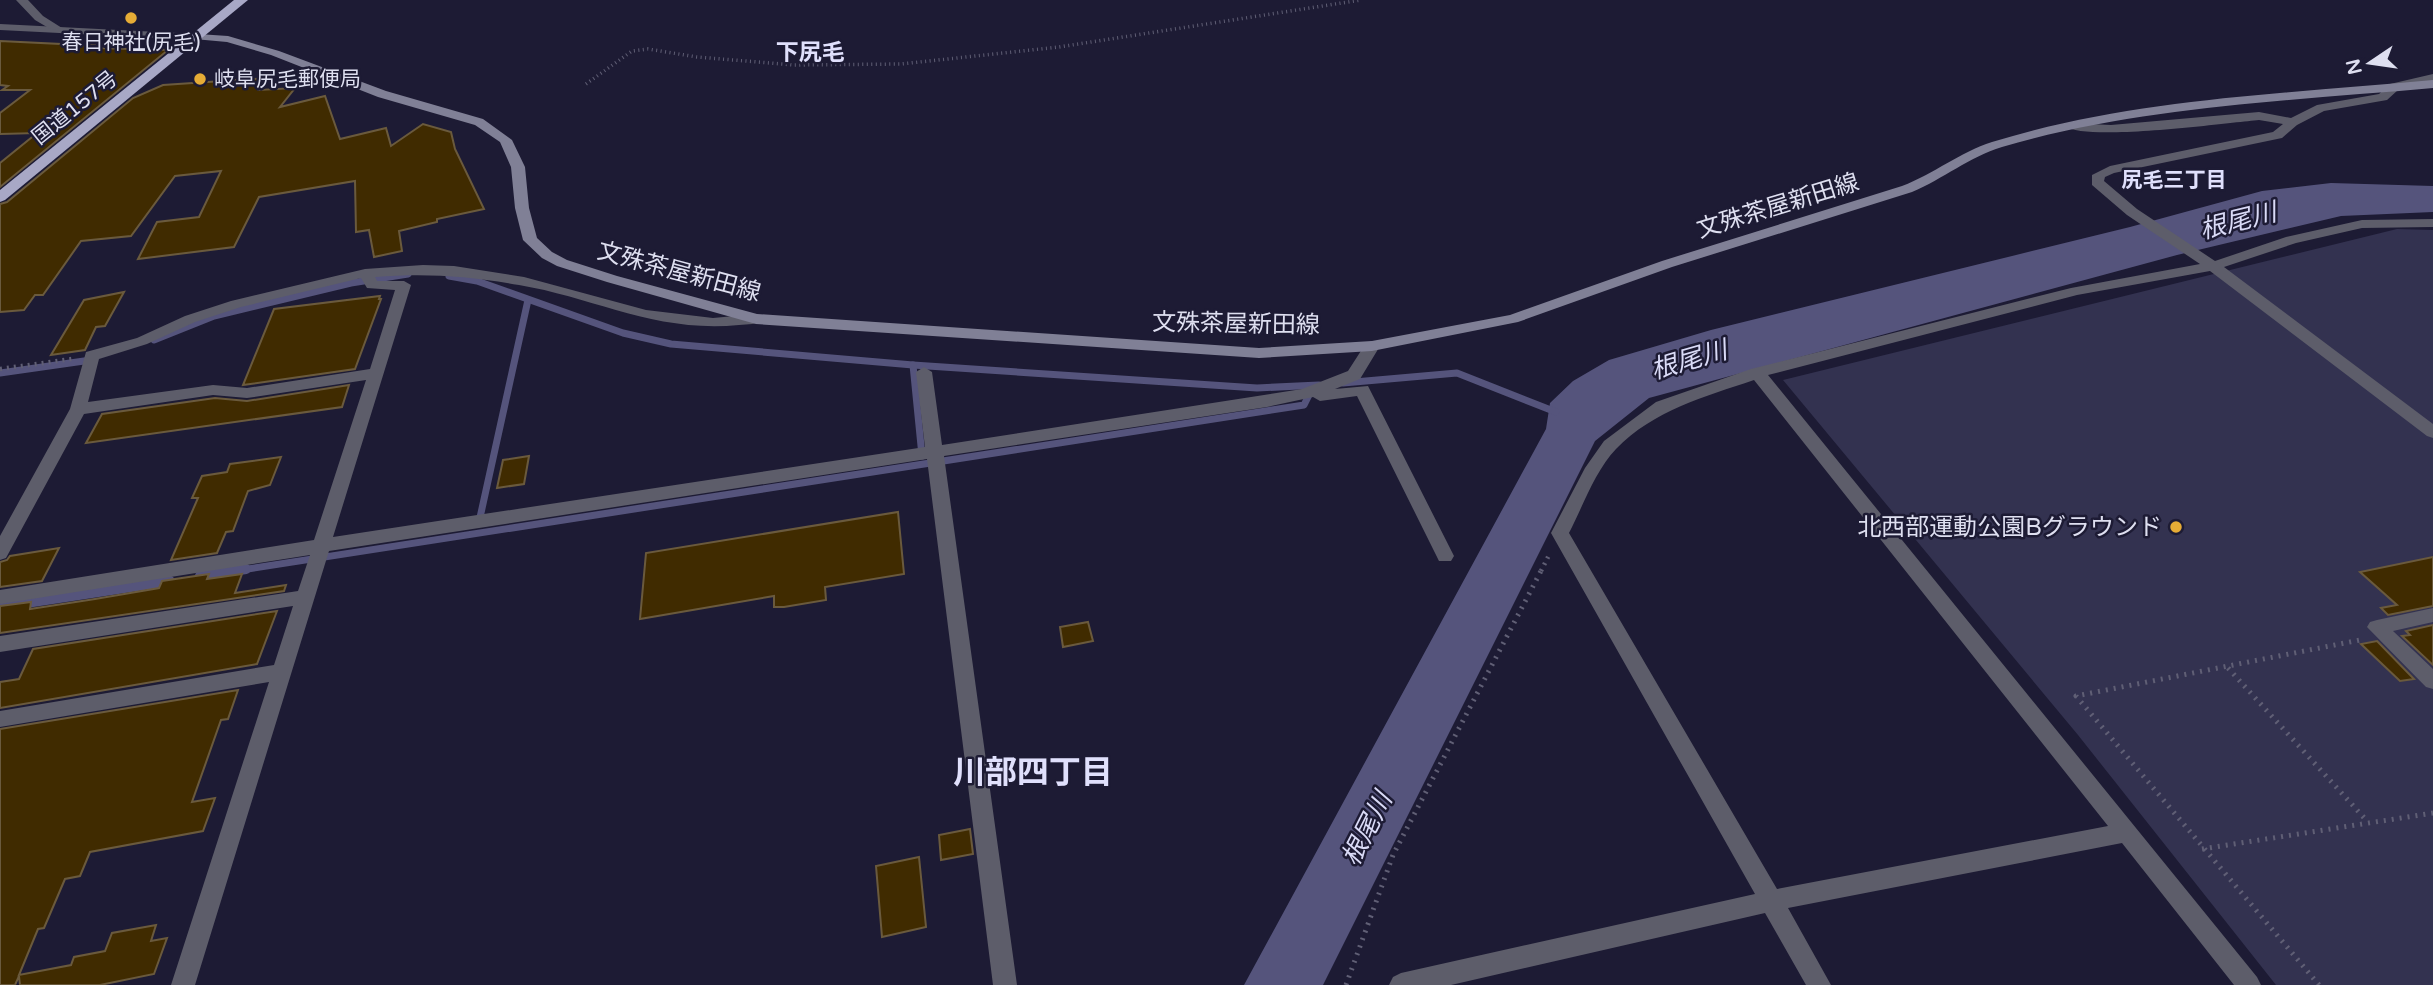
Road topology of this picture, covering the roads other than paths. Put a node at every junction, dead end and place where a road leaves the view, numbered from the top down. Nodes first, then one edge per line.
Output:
1 (22, 0) edge
2 (242, 0) edge
3 (0, 27) edge
4 (56, 28) junction
5 (203, 33) junction
6 (2433, 78) edge
7 (2433, 84) edge
8 (2394, 87) junction
9 (2292, 122) junction
10 (2071, 126) junction
11 (0, 197) edge
12 (2433, 223) edge
13 (2213, 266) junction
14 (365, 274) junction
15 (756, 319) junction
16 (1373, 346) junction
17 (924, 372) dead end
18 (375, 373) junction
19 (1757, 373) junction
20 (1268, 402) junction
21 (78, 409) junction
22 (2433, 432) edge
23 (935, 452) junction
24 (319, 548) junction
25 (0, 553) edge
26 (1445, 556) dead end
27 (0, 597) edge
28 (304, 597) junction
29 (2433, 615) edge
30 (0, 644) edge
31 (281, 672) junction
32 (2433, 681) edge
33 (0, 719) edge
34 (2125, 833) junction
35 (1771, 901) junction
36 (1403, 984) edge
37 (183, 985) edge
38 (1005, 985) edge
39 (1819, 985) edge
40 (2249, 985) edge

1 - 4 street
2 - 5 highway, 国道157号
3 - 4 street
4 - 5 street
5 - 11 highway, 国道157号
5 - 15 main road, 文殊茶屋新田線
6 - 8 street
7 - 8 main road, 文殊茶屋新田線
8 - 9 street
8 - 10 main road, 文殊茶屋新田線
9 - 10 street
9 - 13 street
10 - 16 main road, 文殊茶屋新田線
12 - 13 street
13 - 19 street
13 - 22 street
14 - 15 street
14 - 18 street
14 - 21 street
15 - 16 main road, 文殊茶屋新田線
16 - 20 street
17 - 23 street
18 - 21 street
18 - 24 street
19 - 34 street
19 - 35 street
20 - 23 street
20 - 26 street
21 - 25 street
23 - 24 street
23 - 38 street
24 - 27 street
24 - 28 street
28 - 30 street
28 - 31 street
29 - 32 street
31 - 33 street
31 - 37 street
34 - 35 street
34 - 40 street
35 - 36 street
35 - 39 street

